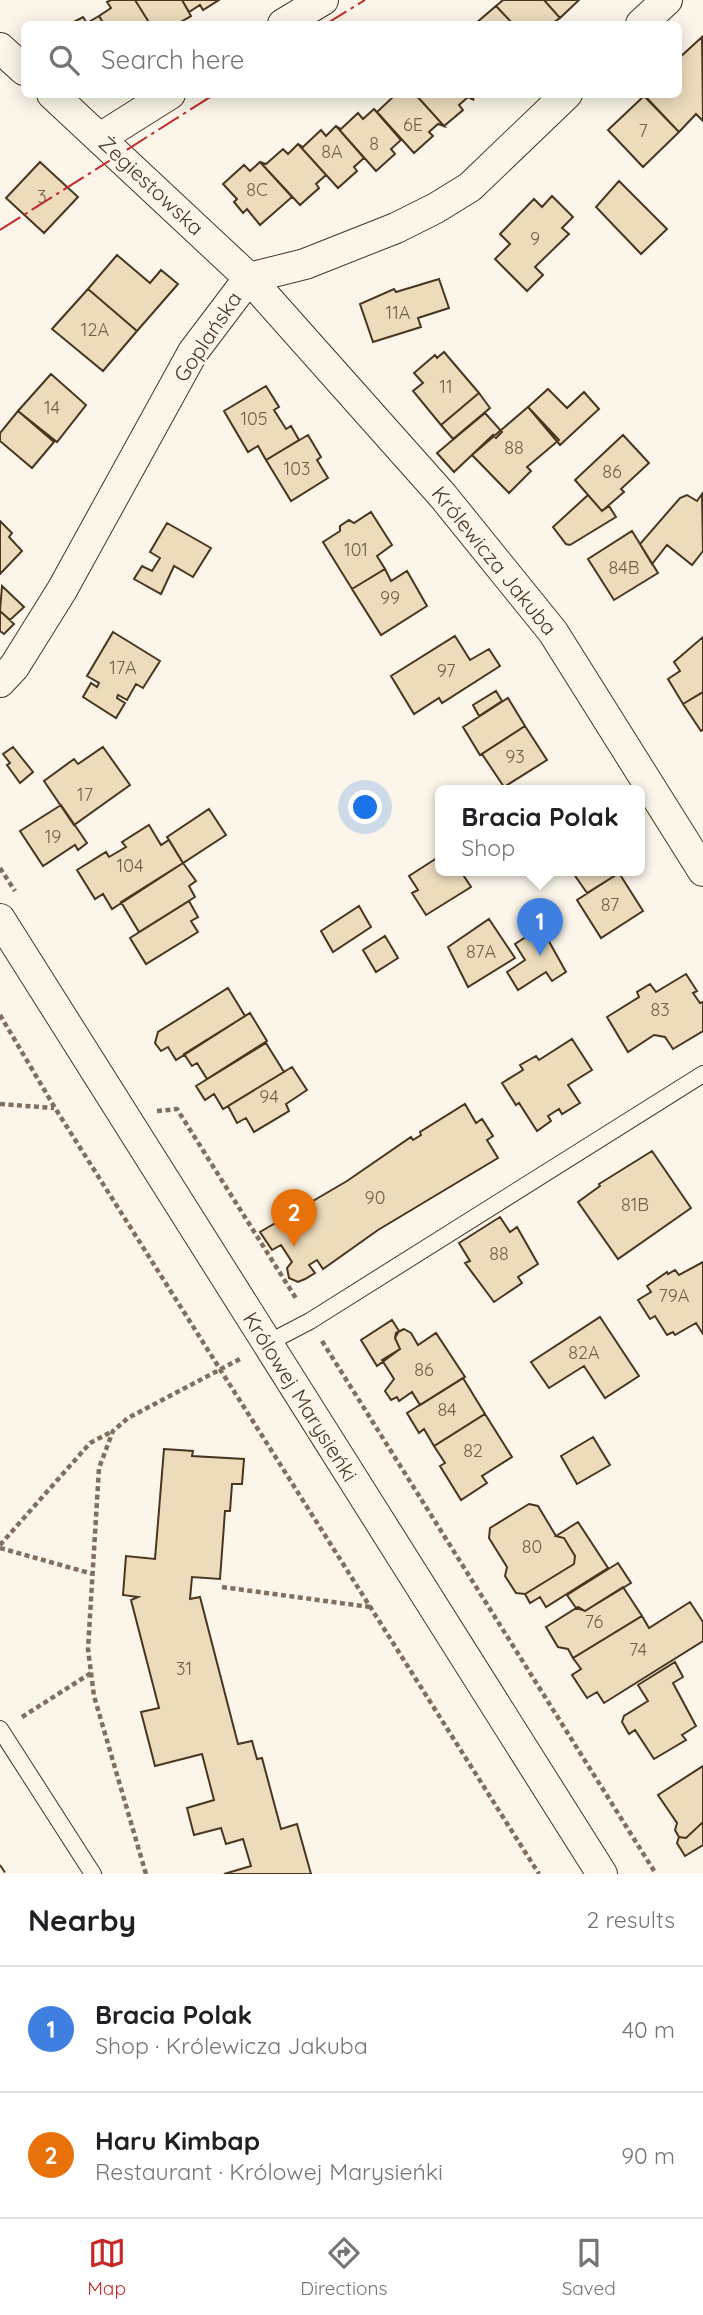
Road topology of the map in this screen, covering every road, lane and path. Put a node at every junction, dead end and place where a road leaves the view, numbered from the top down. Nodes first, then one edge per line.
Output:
1 (323, 0) edge
2 (667, 0) edge
3 (288, 21) edge
4 (644, 21) edge
5 (0, 48) edge
6 (21, 67) edge
7 (56, 98) edge
8 (164, 98) edge
9 (563, 98) edge
10 (100, 138) junction
11 (249, 278) junction
12 (0, 682) edge
13 (0, 868) edge
14 (703, 871) edge
15 (17, 895) dead end
16 (0, 919) edge
17 (0, 1015) edge
18 (703, 1074) edge
19 (0, 1104) edge
20 (55, 1108) junction
21 (153, 1112) dead end
22 (310, 1321) junction
23 (266, 1344) junction
24 (221, 1371) junction
25 (113, 1431) junction
26 (0, 1546) edge
27 (93, 1574) junction
28 (222, 1587) dead end
29 (371, 1607) junction
30 (90, 1673) junction
31 (0, 1730) edge
32 (93, 1874) edge
33 (146, 1874) edge
34 (539, 1874) edge
35 (603, 1874) edge
36 (656, 1874) edge

1 - 3 street
2 - 4 street
5 - 6 street
7 - 10 street, Żegiestowska
8 - 10 street
9 - 11 street, Goplańska
10 - 11 street, Żegiestowska
11 - 12 street, Goplańska
11 - 14 street, Królewicza Jakuba
13 - 15 path
16 - 23 street, Królowej Marysieńki
17 - 20 path
18 - 22 lane
19 - 20 path
20 - 24 path
21 - 22 path
22 - 23 lane
22 - 36 path
23 - 24 path
23 - 35 street, Królowej Marysieńki
24 - 25 path
24 - 29 path
25 - 26 path
25 - 27 path
26 - 27 path
27 - 30 path
28 - 29 path
29 - 34 path
30 - 31 path
30 - 33 path
31 - 32 lane

